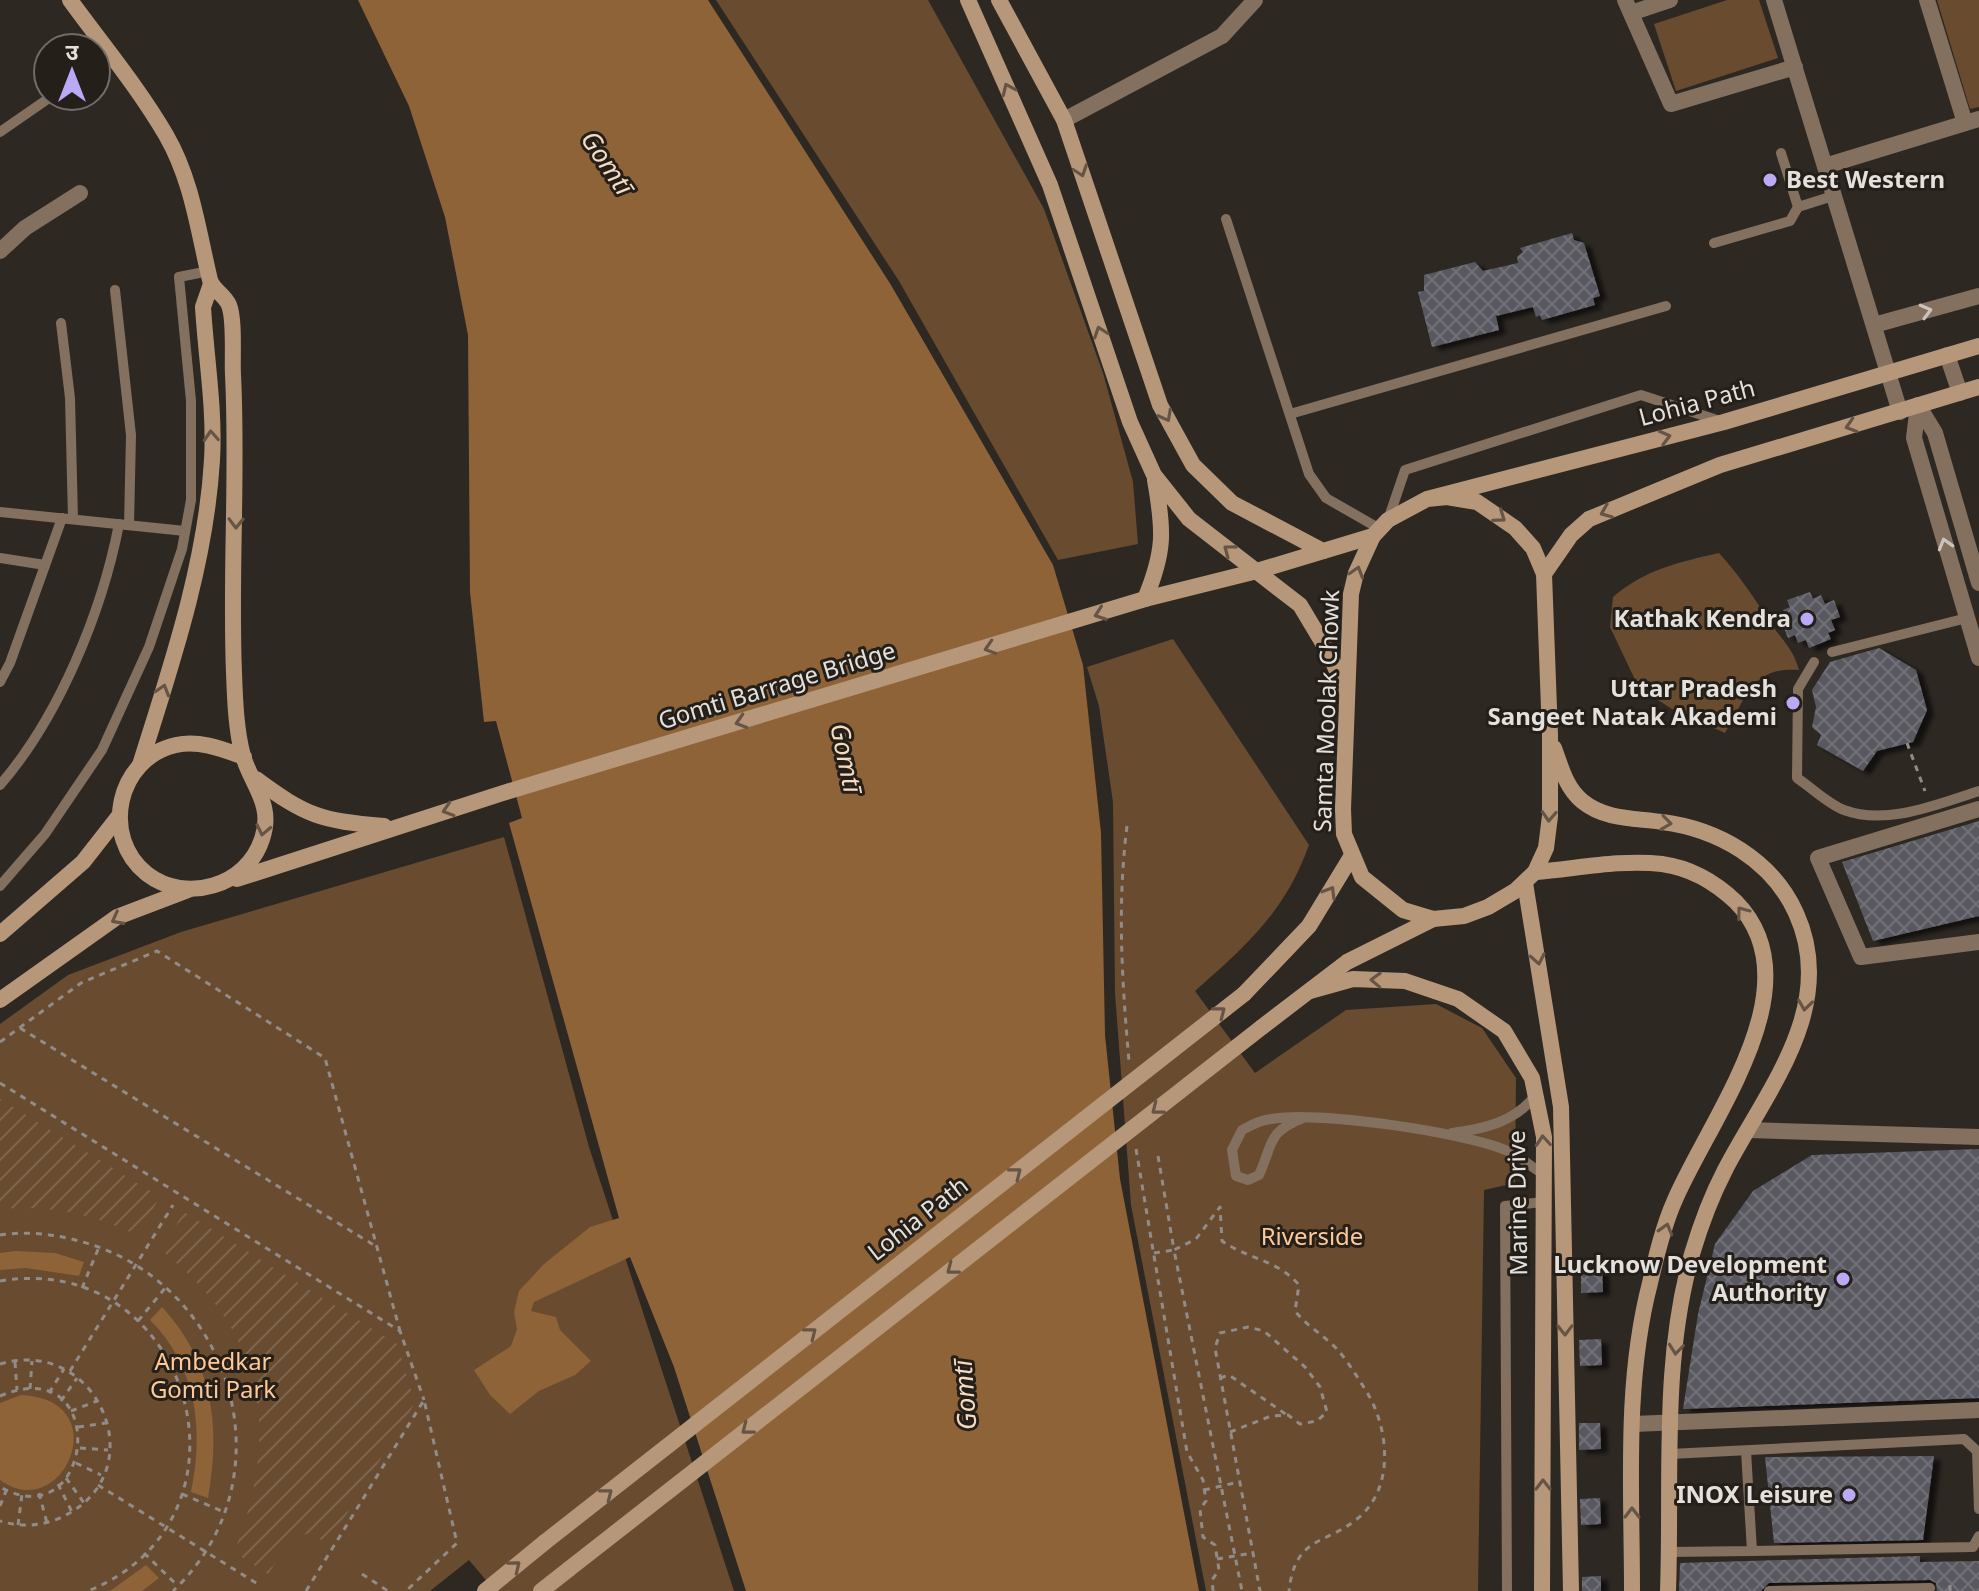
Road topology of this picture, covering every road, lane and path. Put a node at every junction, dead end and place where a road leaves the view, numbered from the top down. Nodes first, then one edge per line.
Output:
1 (70, 0) edge
2 (968, 0) edge
3 (999, 0) edge
4 (1255, 0) edge
5 (1670, 0) edge
6 (1774, 0) edge
7 (1927, 0) edge
8 (1628, 6) edge
9 (1795, 67) junction
10 (32, 110) edge
11 (1064, 120) junction
12 (1972, 121) edge
13 (0, 132) edge
14 (1781, 153) dead end
15 (1825, 166) junction
16 (80, 193) dead end
17 (1833, 196) junction
18 (1798, 207) junction
19 (1226, 219) dead end
20 (1714, 243) dead end
21 (0, 251) edge
22 (210, 277) junction
23 (115, 290) dead end
24 (1979, 296) edge
25 (1666, 306) dead end
26 (61, 323) dead end
27 (1874, 325) junction
28 (1979, 346) edge
29 (1947, 355) junction
30 (1888, 372) junction
31 (1979, 387) edge
32 (1960, 393) junction
33 (1918, 405) junction
34 (1900, 412) junction
35 (1290, 414) junction
36 (1724, 422) junction
37 (1154, 475) junction
38 (1427, 499) junction
39 (0, 512) edge
40 (68, 518) junction
41 (124, 524) junction
42 (1380, 528) junction
43 (185, 531) junction
44 (1323, 551) junction
45 (0, 558) edge
46 (45, 565) junction
47 (1257, 571) junction
48 (1544, 574) junction
49 (1978, 578) edge
50 (1956, 581) junction
51 (1145, 599) junction
52 (1967, 618) junction
53 (1832, 652) dead end
54 (1979, 658) edge
55 (1814, 662) dead end
56 (0, 682) edge
57 (1347, 693) junction
58 (1550, 735) junction
59 (1907, 743) dead end
60 (244, 757) junction
61 (140, 765) junction
62 (255, 779) junction
63 (0, 785) edge
64 (1979, 791) edge
65 (1931, 806) junction
66 (1979, 809) edge
67 (119, 816) junction
68 (1127, 826) dead end
69 (394, 827) junction
70 (1351, 857) junction
71 (1530, 877) junction
72 (220, 884) junction
73 (0, 886) edge
74 (189, 890) junction
75 (1433, 919) junction
76 (0, 934) edge
77 (1979, 942) edge
78 (1310, 991) junction
79 (0, 1000) edge
80 (20, 1028) junction
81 (0, 1042) edge
82 (1130, 1073) dead end
83 (0, 1083) edge
84 (1536, 1094) junction
85 (1303, 1118) junction
86 (1749, 1130) junction
87 (1442, 1134) junction
88 (1979, 1137) edge
89 (1136, 1149) dead end
90 (1158, 1156) dead end
91 (1544, 1174) junction
92 (1544, 1202) junction
93 (173, 1205) dead end
94 (0, 1235) edge
95 (100, 1246) junction
96 (377, 1247) junction
97 (1174, 1250) junction
98 (1152, 1254) junction
99 (136, 1264) junction
100 (0, 1281) edge
101 (166, 1286) junction
102 (82, 1288) junction
103 (113, 1302) junction
104 (138, 1321) junction
105 (400, 1331) junction
106 (32, 1359) junction
107 (15, 1360) junction
108 (0, 1364) edge
109 (64, 1368) junction
110 (70, 1371) junction
111 (78, 1377) junction
112 (1220, 1378) junction
113 (30, 1389) junction
114 (17, 1390) junction
115 (49, 1393) junction
116 (0, 1395) edge
117 (98, 1400) junction
118 (424, 1400) junction
119 (61, 1401) junction
120 (1979, 1410) edge
121 (71, 1411) junction
122 (1288, 1415) junction
123 (108, 1422) junction
124 (1670, 1423) junction
125 (1633, 1424) junction
126 (78, 1427) junction
127 (1230, 1432) junction
128 (80, 1448) junction
129 (110, 1450) junction
130 (1746, 1451) junction
131 (1670, 1454) junction
132 (76, 1463) junction
133 (103, 1476) junction
134 (66, 1478) junction
135 (1239, 1482) junction
136 (58, 1484) junction
137 (98, 1485) junction
138 (0, 1487) edge
139 (1220, 1487) junction
140 (6, 1490) junction
141 (1204, 1490) junction
142 (39, 1493) junction
143 (22, 1494) junction
144 (182, 1494) junction
145 (84, 1503) junction
146 (0, 1506) edge
147 (1979, 1509) edge
148 (72, 1512) junction
149 (224, 1512) junction
150 (0, 1521) edge
151 (47, 1523) junction
152 (18, 1525) junction
153 (166, 1527) junction
154 (1979, 1536) edge
155 (205, 1551) junction
156 (1752, 1551) junction
157 (1670, 1552) junction
158 (144, 1553) junction
159 (1253, 1553) junction
160 (1234, 1555) junction
161 (1217, 1559) junction
162 (362, 1574) dead end
163 (1950, 1585) dead end
164 (178, 1586) junction
165 (261, 1586) dead end
166 (1930, 1588) dead end
167 (88, 1591) edge
168 (173, 1591) edge
169 (306, 1591) edge
170 (388, 1591) edge
171 (406, 1591) edge
172 (485, 1591) edge
173 (541, 1591) edge
174 (1213, 1591) edge
175 (1242, 1591) edge
176 (1260, 1591) edge
177 (1289, 1591) edge
178 (1507, 1591) edge
179 (1542, 1591) edge
180 (1571, 1591) edge
181 (1632, 1591) edge
182 (1668, 1591) edge
183 (1769, 1591) edge
184 (1950, 1591) edge

1 - 22 main road
37 -> 2 main road
3 - 11 main road
4 - 11 street
5 - 8 street
6 - 9 street
7 - 12 street
8 - 9 street
9 - 15 street
10 - 13 lane
11 -> 44 main road
12 - 15 street
14 - 18 lane
15 - 17 street
16 - 21 street
17 - 18 lane
17 - 27 street
18 - 20 lane
19 - 35 lane
22 - 43 lane
22 -> 60 main road
61 -> 22 main road
23 - 41 lane
27 -> 24 street
25 - 35 lane
26 - 40 lane
27 - 30 street
28 - 29 main road, Lohia Path
29 - 30 main road, Lohia Path
29 - 32 street
30 - 34 street
30 - 36 main road, Lohia Path
31 - 32 main road
32 - 33 main road
33 - 34 main road
33 - 49 street
50 -> 33 street
34 -> 48 main road
35 - 42 lane
38 -> 36 main road, Lohia Path
36 - 42 lane
47 -> 37 main road
37 - 51 main road
38 - 42 main road
38 -> 48 main road
39 - 40 lane
40 - 41 lane
40 - 46 lane
41 - 43 lane
41 - 63 lane
42 - 44 main road, Gomti Barrage Bridge
57 -> 42 main road, Samta Moolak Chowk
43 - 73 lane
44 - 47 main road, Gomti Barrage Bridge
45 - 46 lane
46 - 56 lane
47 - 51 main road, Gomti Barrage Bridge
47 - 57 main road
48 - 58 main road
49 - 50 lane
50 - 52 street
51 -> 69 main road, Gomti Barrage Bridge
52 - 53 lane
52 - 54 street
55 - 65 lane
57 - 70 main road, Samta Moolak Chowk
58 -> 71 main road
58 -> 86 main road
59 - 65 path
60 - 61 main road
60 - 62 main road
61 - 67 main road
62 - 69 main road
62 -> 72 main road
64 - 65 lane
66 - 77 street
67 - 74 main road
67 - 76 main road
68 - 82 path
69 - 72 main road, Gomti Barrage Bridge
70 - 75 main road, Samta Moolak Chowk
172 -> 70 main road, Lohia Path, bridge
71 - 75 main road, Samta Moolak Chowk
125 -> 71 main road
71 -> 180 main road, Marine Drive
72 - 74 main road
74 -> 79 main road
75 - 78 main road
84 -> 78 main road, Marine Drive
78 -> 173 main road, bridge
80 - 81 path
80 - 96 path
80 - 96 path
83 - 105 path
84 - 87 lane
91 -> 84 main road, Marine Drive
85 - 85 lane
85 - 87 lane
86 - 88 street
86 -> 124 main road
87 - 91 lane
89 - 98 path
90 - 97 path
91 - 92 main road, Marine Drive
92 - 178 lane
179 -> 92 main road, Marine Drive
93 - 99 path
94 - 95 path
95 - 99 path
95 - 102 path
96 - 105 path
97 - 98 path
97 - 139 path
97 - 177 path
98 - 141 path
99 - 101 path
99 - 103 path
100 - 102 path
101 - 104 path
101 - 149 path
102 - 103 path
103 - 104 path
103 - 110 path
104 - 144 path
105 - 118 path
106 - 107 path
106 - 109 path
106 - 113 path
107 - 108 path
107 - 114 path
109 - 110 path
109 - 115 path
110 - 111 path
111 - 117 path
111 - 119 path
112 - 122 path
112 - 122 path
112 - 127 path
113 - 114 path
113 - 115 path
114 - 116 path
115 - 119 path
117 - 121 path
117 - 123 path
118 - 169 path
118 - 171 path
119 - 121 path
120 - 124 street
121 - 126 path
122 - 127 path
123 - 126 path
123 - 129 path
124 - 125 street
124 - 131 main road
181 -> 125 main road
126 - 128 path
127 - 135 path
128 - 129 path
128 - 132 path
129 - 133 path
130 - 131 lane
130 - 147 lane
130 - 156 lane
131 - 157 main road
132 - 133 path
132 - 134 path
133 - 137 path
134 - 136 path
134 - 145 path
135 - 139 path
135 - 159 path
136 - 142 path
136 - 148 path
137 - 145 path
137 - 153 path
138 - 140 path
139 - 141 path
139 - 160 path
140 - 143 path
140 - 146 path
141 - 161 path
142 - 143 path
142 - 151 path
143 - 152 path
144 - 149 path
144 - 153 path
145 - 148 path
148 - 151 path
149 - 155 path
150 - 152 path
151 - 152 path
153 - 155 path
153 - 158 path
154 - 156 lane
155 - 164 path
155 - 165 path
156 - 157 lane
157 - 182 main road
158 - 164 path
158 - 167 path
159 - 160 path
159 - 176 path
160 - 161 path
160 - 175 path
161 - 174 path
162 - 170 path
163 - 184 path
164 - 168 path
166 - 183 lane

